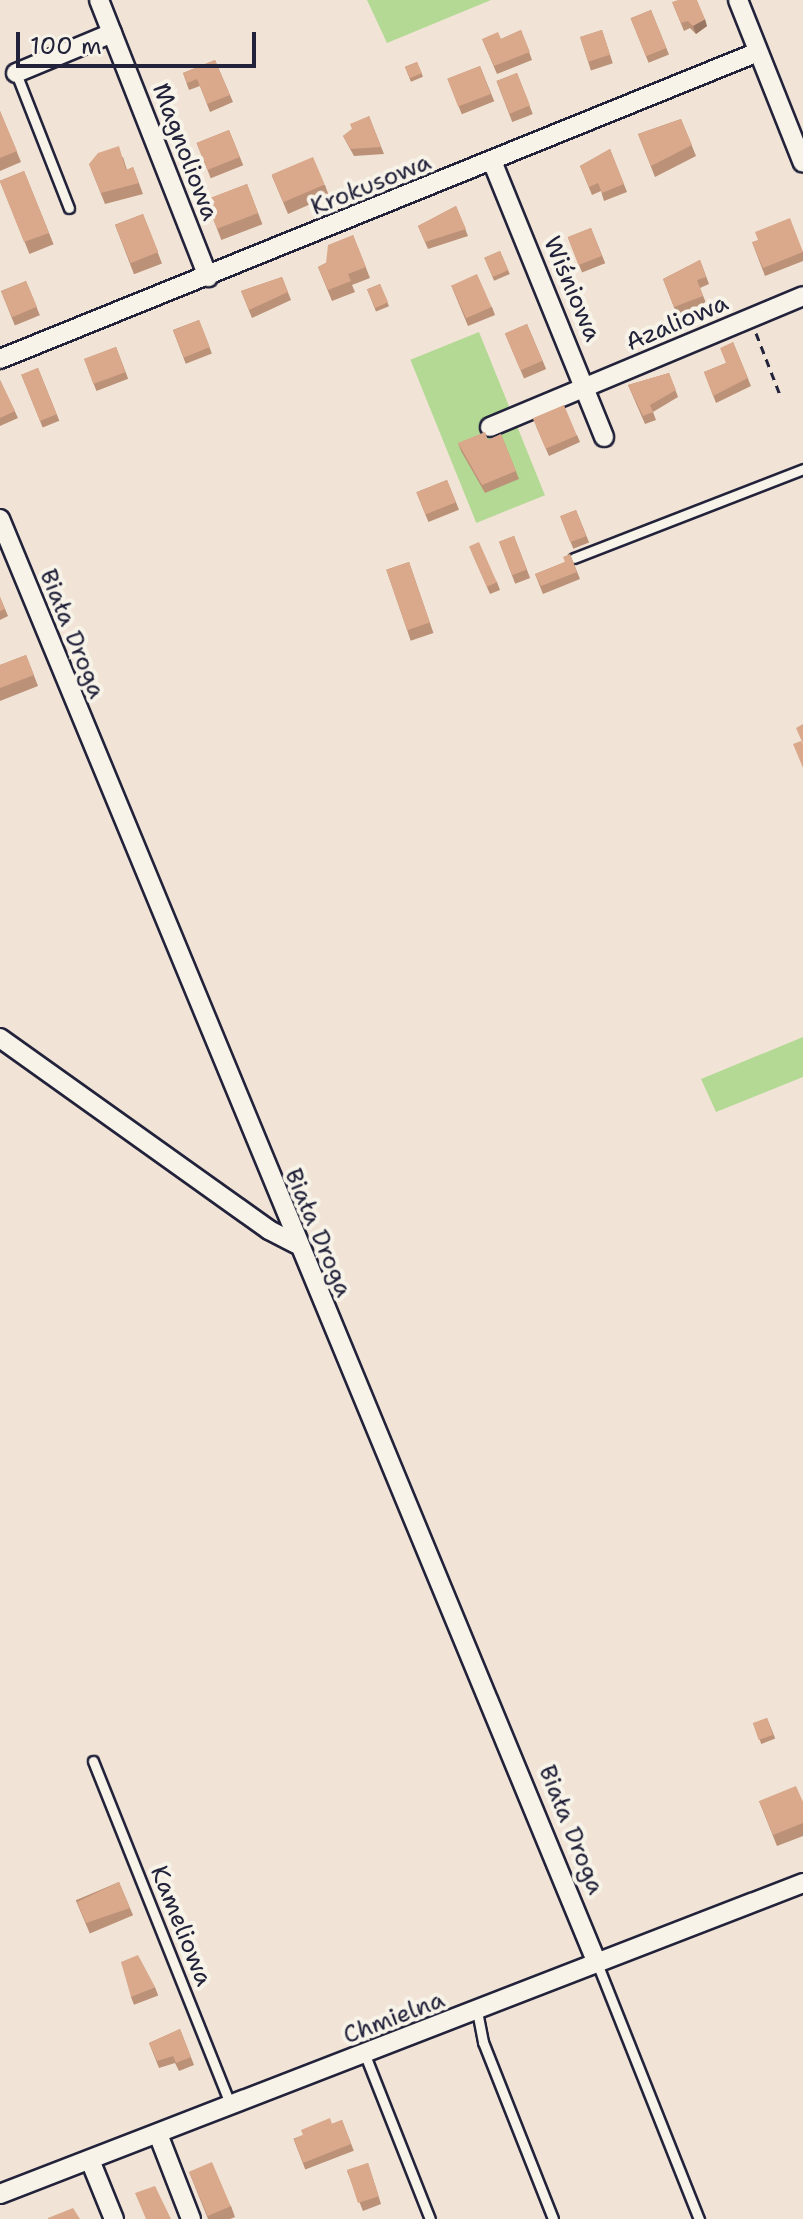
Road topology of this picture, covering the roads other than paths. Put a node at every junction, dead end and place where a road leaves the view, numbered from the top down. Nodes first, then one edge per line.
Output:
1 (99, 0) edge
2 (738, 0) edge
3 (112, 33) junction
4 (758, 52) junction
5 (16, 73) joint
6 (492, 161) junction
7 (803, 163) edge
8 (69, 208) dead end
9 (208, 277) junction
10 (803, 296) edge
11 (0, 359) edge
12 (586, 387) junction
13 (490, 427) dead end
14 (604, 437) dead end
15 (803, 469) edge
16 (0, 519) edge
17 (574, 558) edge
18 (0, 1038) edge
19 (296, 1244) junction
20 (93, 1761) dead end
21 (803, 1883) edge
22 (597, 1963) junction
23 (477, 2011) junction
24 (365, 2055) junction
25 (231, 2106) junction
26 (158, 2134) junction
27 (90, 2160) junction
28 (0, 2194) edge
29 (114, 2219) edge
30 (191, 2219) edge
31 (430, 2219) edge
32 (553, 2219) edge
33 (699, 2219) edge

1 - 3 street, Magnoliowa
2 - 4 street
3 - 5 street
3 - 9 street, Magnoliowa
4 - 6 street, Krokusowa
4 - 7 street
5 - 8 lane
6 - 9 street, Krokusowa
6 - 12 street, Wiśniowa
9 - 11 street, Krokusowa
10 - 12 street, Azaliowa
12 - 13 street, Azaliowa
12 - 14 street, Wiśniowa
15 - 17 lane
16 - 19 street, Biała Droga
18 - 19 street
19 - 22 street, Biała Droga
20 - 25 lane, Kameliowa
21 - 22 street, Chmielna
22 - 23 street, Chmielna
22 - 33 lane
23 - 24 street, Chmielna
23 - 32 lane
24 - 25 street, Chmielna
24 - 31 lane
25 - 26 street, Chmielna
26 - 27 street, Chmielna
26 - 30 street
27 - 28 street, Chmielna
27 - 29 street

